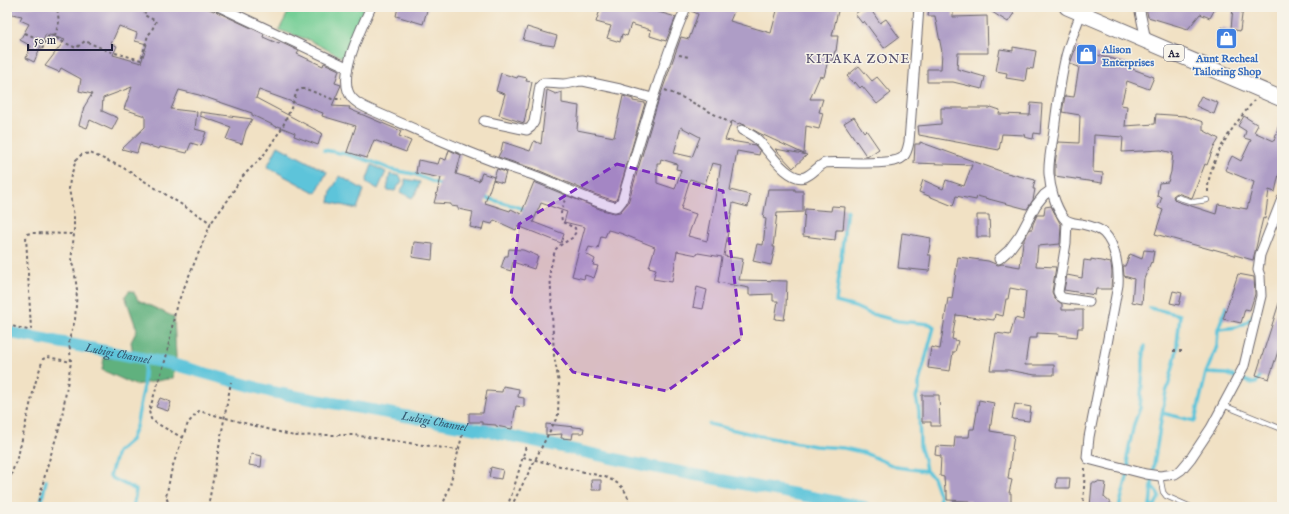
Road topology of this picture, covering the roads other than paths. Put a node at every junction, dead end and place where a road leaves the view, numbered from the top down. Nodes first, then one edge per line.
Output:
1 (220, 7) edge
2 (371, 7) edge
3 (686, 7) edge
4 (919, 7) edge
5 (1066, 7) edge
6 (1139, 7) edge
7 (1081, 13) junction
8 (1146, 40) junction
9 (347, 67) junction
10 (652, 98) junction
11 (1282, 99) edge
12 (484, 121) dead end
13 (742, 130) road end
14 (1051, 190) junction
15 (1177, 198) dead end
16 (1282, 199) edge
17 (1207, 200) road end
18 (1067, 221) junction
19 (999, 259) dead end
20 (1089, 302) dead end
21 (1223, 405) junction
22 (1282, 429) edge
23 (1160, 476) junction
24 (1191, 507) edge

1 - 9 street
2 - 9 street
3 - 10 street
4 - 13 street
5 - 7 main road, A2
6 - 8 street
7 - 8 main road, A2
7 - 14 street
8 - 11 main road, A2
9 - 10 street
10 - 12 street
14 - 18 street
14 - 19 street
15 - 17 lane
16 - 21 street
18 - 20 street
18 - 23 street
21 - 22 lane
21 - 23 street
23 - 24 lane

